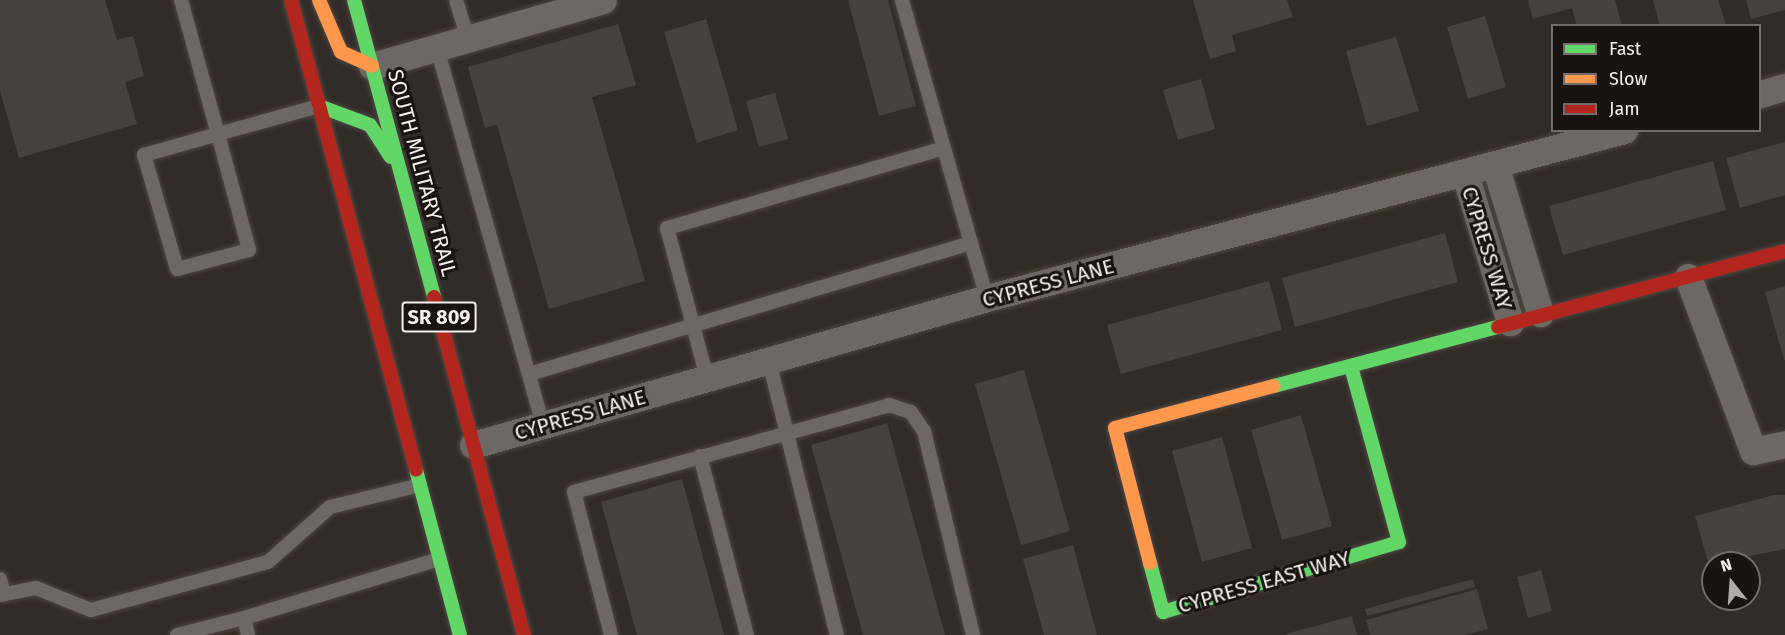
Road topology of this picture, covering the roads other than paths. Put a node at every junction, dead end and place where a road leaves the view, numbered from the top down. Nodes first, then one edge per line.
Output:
1 (181, 0) edge
2 (291, 0) edge
3 (319, 0) edge
4 (354, 0) edge
5 (456, 0) edge
6 (603, 0) edge
7 (902, 0) edge
8 (468, 39) junction
9 (437, 48) junction
10 (372, 66) junction
11 (1785, 87) edge
12 (1761, 94) edge
13 (319, 106) junction
14 (1617, 132) edge
15 (218, 134) junction
16 (944, 148) junction
17 (1495, 165) junction
18 (400, 171) junction
19 (1465, 174) junction
20 (971, 243) junction
21 (1785, 251) edge
22 (1688, 277) junction
23 (987, 298) junction
24 (1540, 313) junction
25 (1510, 322) junction
26 (694, 325) junction
27 (769, 361) junction
28 (1351, 366) junction
29 (529, 374) junction
30 (707, 378) junction
31 (543, 425) junction
32 (786, 432) junction
33 (1785, 444) edge
34 (473, 445) junction
35 (700, 456) junction
36 (420, 485) junction
37 (440, 559) junction
38 (0, 579) edge
39 (2, 595) edge
40 (244, 618) junction
41 (456, 618) junction
42 (177, 635) edge
43 (248, 635) edge
44 (460, 635) edge
45 (469, 635) edge
46 (524, 635) edge
47 (611, 635) edge
48 (747, 635) edge
49 (837, 635) edge
50 (973, 635) edge

1 - 15 lane
2 - 13 main road, SR 809
3 - 10 main road
4 - 10 main road, SOUTH MILITARY TRAIL / SR 809
5 - 8 lane
6 - 8 street
7 - 16 lane
8 - 9 street
9 - 10 street
9 - 29 lane
10 - 18 main road, SOUTH MILITARY TRAIL / SR 809
11 - 12 street
13 - 15 lane
13 - 18 main road
13 - 36 main road, SR 809
14 - 17 street, CYPRESS LANE
15 - 15 lane
16 - 20 lane
16 - 26 lane
17 - 19 street, CYPRESS LANE
17 - 24 street, CYPRESS WAY
18 - 34 main road, SOUTH MILITARY TRAIL / SR 809
19 - 23 street, CYPRESS LANE
19 - 25 street, CYPRESS WAY
20 - 23 lane
20 - 26 lane
21 - 22 main road, CYPRESS EAST WAY
22 - 24 main road, CYPRESS EAST WAY
22 - 33 street
23 - 27 street, CYPRESS LANE
24 - 25 main road, CYPRESS EAST WAY
25 - 28 main road, CYPRESS EAST WAY
26 - 29 lane
26 - 30 lane
27 - 30 street, CYPRESS LANE
27 - 32 lane
28 - 28 main road, CYPRESS EAST WAY
29 - 31 lane
30 - 31 street, CYPRESS LANE
31 - 34 street, CYPRESS LANE
32 - 35 lane
32 - 49 lane
32 - 50 lane
34 - 46 main road, SOUTH MILITARY TRAIL / SR 809
35 - 47 lane
35 - 48 lane
36 - 37 main road, SR 809
36 - 39 lane
37 - 40 lane
37 - 41 main road, SR 809
38 - 39 lane
40 - 42 lane
40 - 43 lane
41 - 44 main road, SR 809
41 - 45 main road

